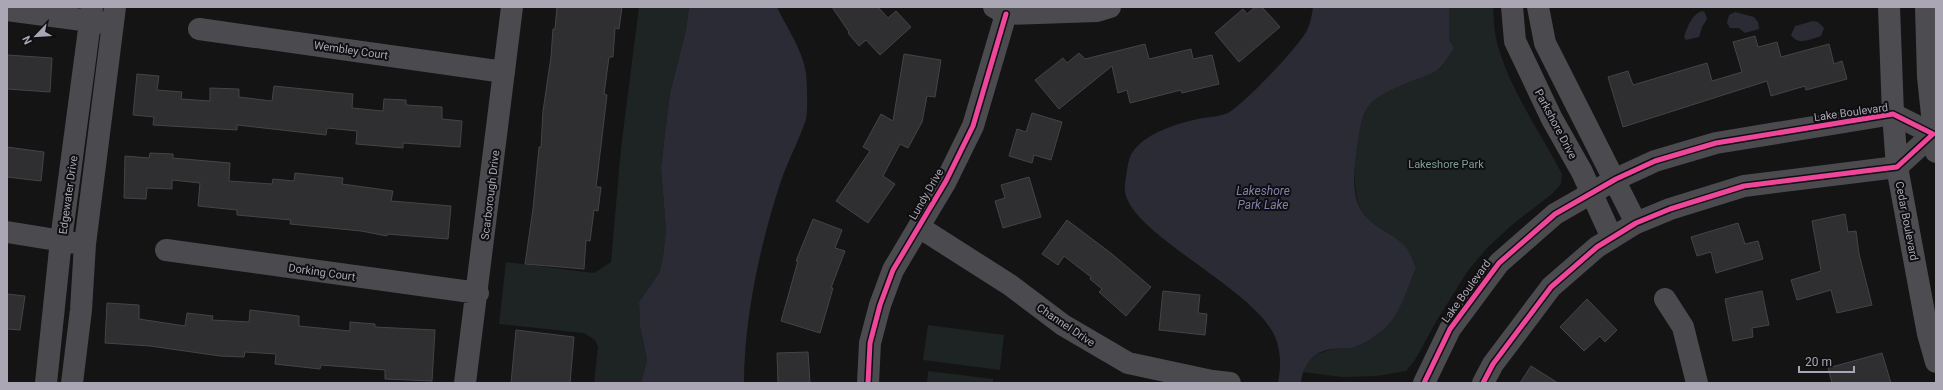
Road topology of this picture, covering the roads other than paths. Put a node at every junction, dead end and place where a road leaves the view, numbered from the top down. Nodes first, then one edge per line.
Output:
1 (512, 7) edge
2 (1110, 7) edge
3 (1512, 7) edge
4 (1538, 7) edge
5 (1888, 7) edge
6 (1926, 7) edge
7 (7, 10) edge
8 (1000, 11) edge
9 (91, 14) edge
10 (114, 16) edge
11 (199, 29) dead end
12 (504, 72) junction
13 (1893, 114) junction
14 (1935, 143) edge
15 (1897, 167) junction
16 (1616, 179) junction
17 (1592, 193) junction
18 (1636, 223) junction
19 (919, 227) junction
20 (7, 232) edge
21 (1612, 238) junction
22 (61, 240) junction
23 (85, 244) junction
24 (166, 250) dead end
25 (478, 293) junction
26 (1665, 298) dead end
27 (1936, 362) edge
28 (1221, 382) edge
29 (46, 383) edge
30 (72, 383) edge
31 (466, 383) edge
32 (868, 383) edge
33 (1424, 383) edge
34 (1483, 383) edge
35 (1697, 383) edge

1 - 12 street, Scarborough Drive
2 - 8 street
3 - 17 street, Parkshore Drive
4 - 16 street
5 - 13 main road, Cedar Boulevard
6 - 14 main road
7 - 9 street
8 - 19 street, Lundy Drive
9 - 10 street
9 - 22 street, Edgewater Drive
10 - 23 street
11 - 12 street, Wembley Court
12 - 25 street, Scarborough Drive
13 - 14 street, Lake Boulevard
13 - 15 main road, Cedar Boulevard
13 - 16 street, Lake Boulevard
14 - 15 street
15 - 18 street
15 - 27 main road, Cedar Boulevard
16 - 17 street, Lake Boulevard
16 - 18 street
17 - 21 street, Parkshore Drive
17 - 33 street, Lake Boulevard
18 - 21 street
19 - 28 street, Channel Drive
19 - 32 street, Lundy Drive
20 - 22 street
21 - 34 street
22 - 23 street
22 - 29 street, Edgewater Drive
23 - 30 street
24 - 25 street, Dorking Court
25 - 31 street, Scarborough Drive
26 - 35 street

